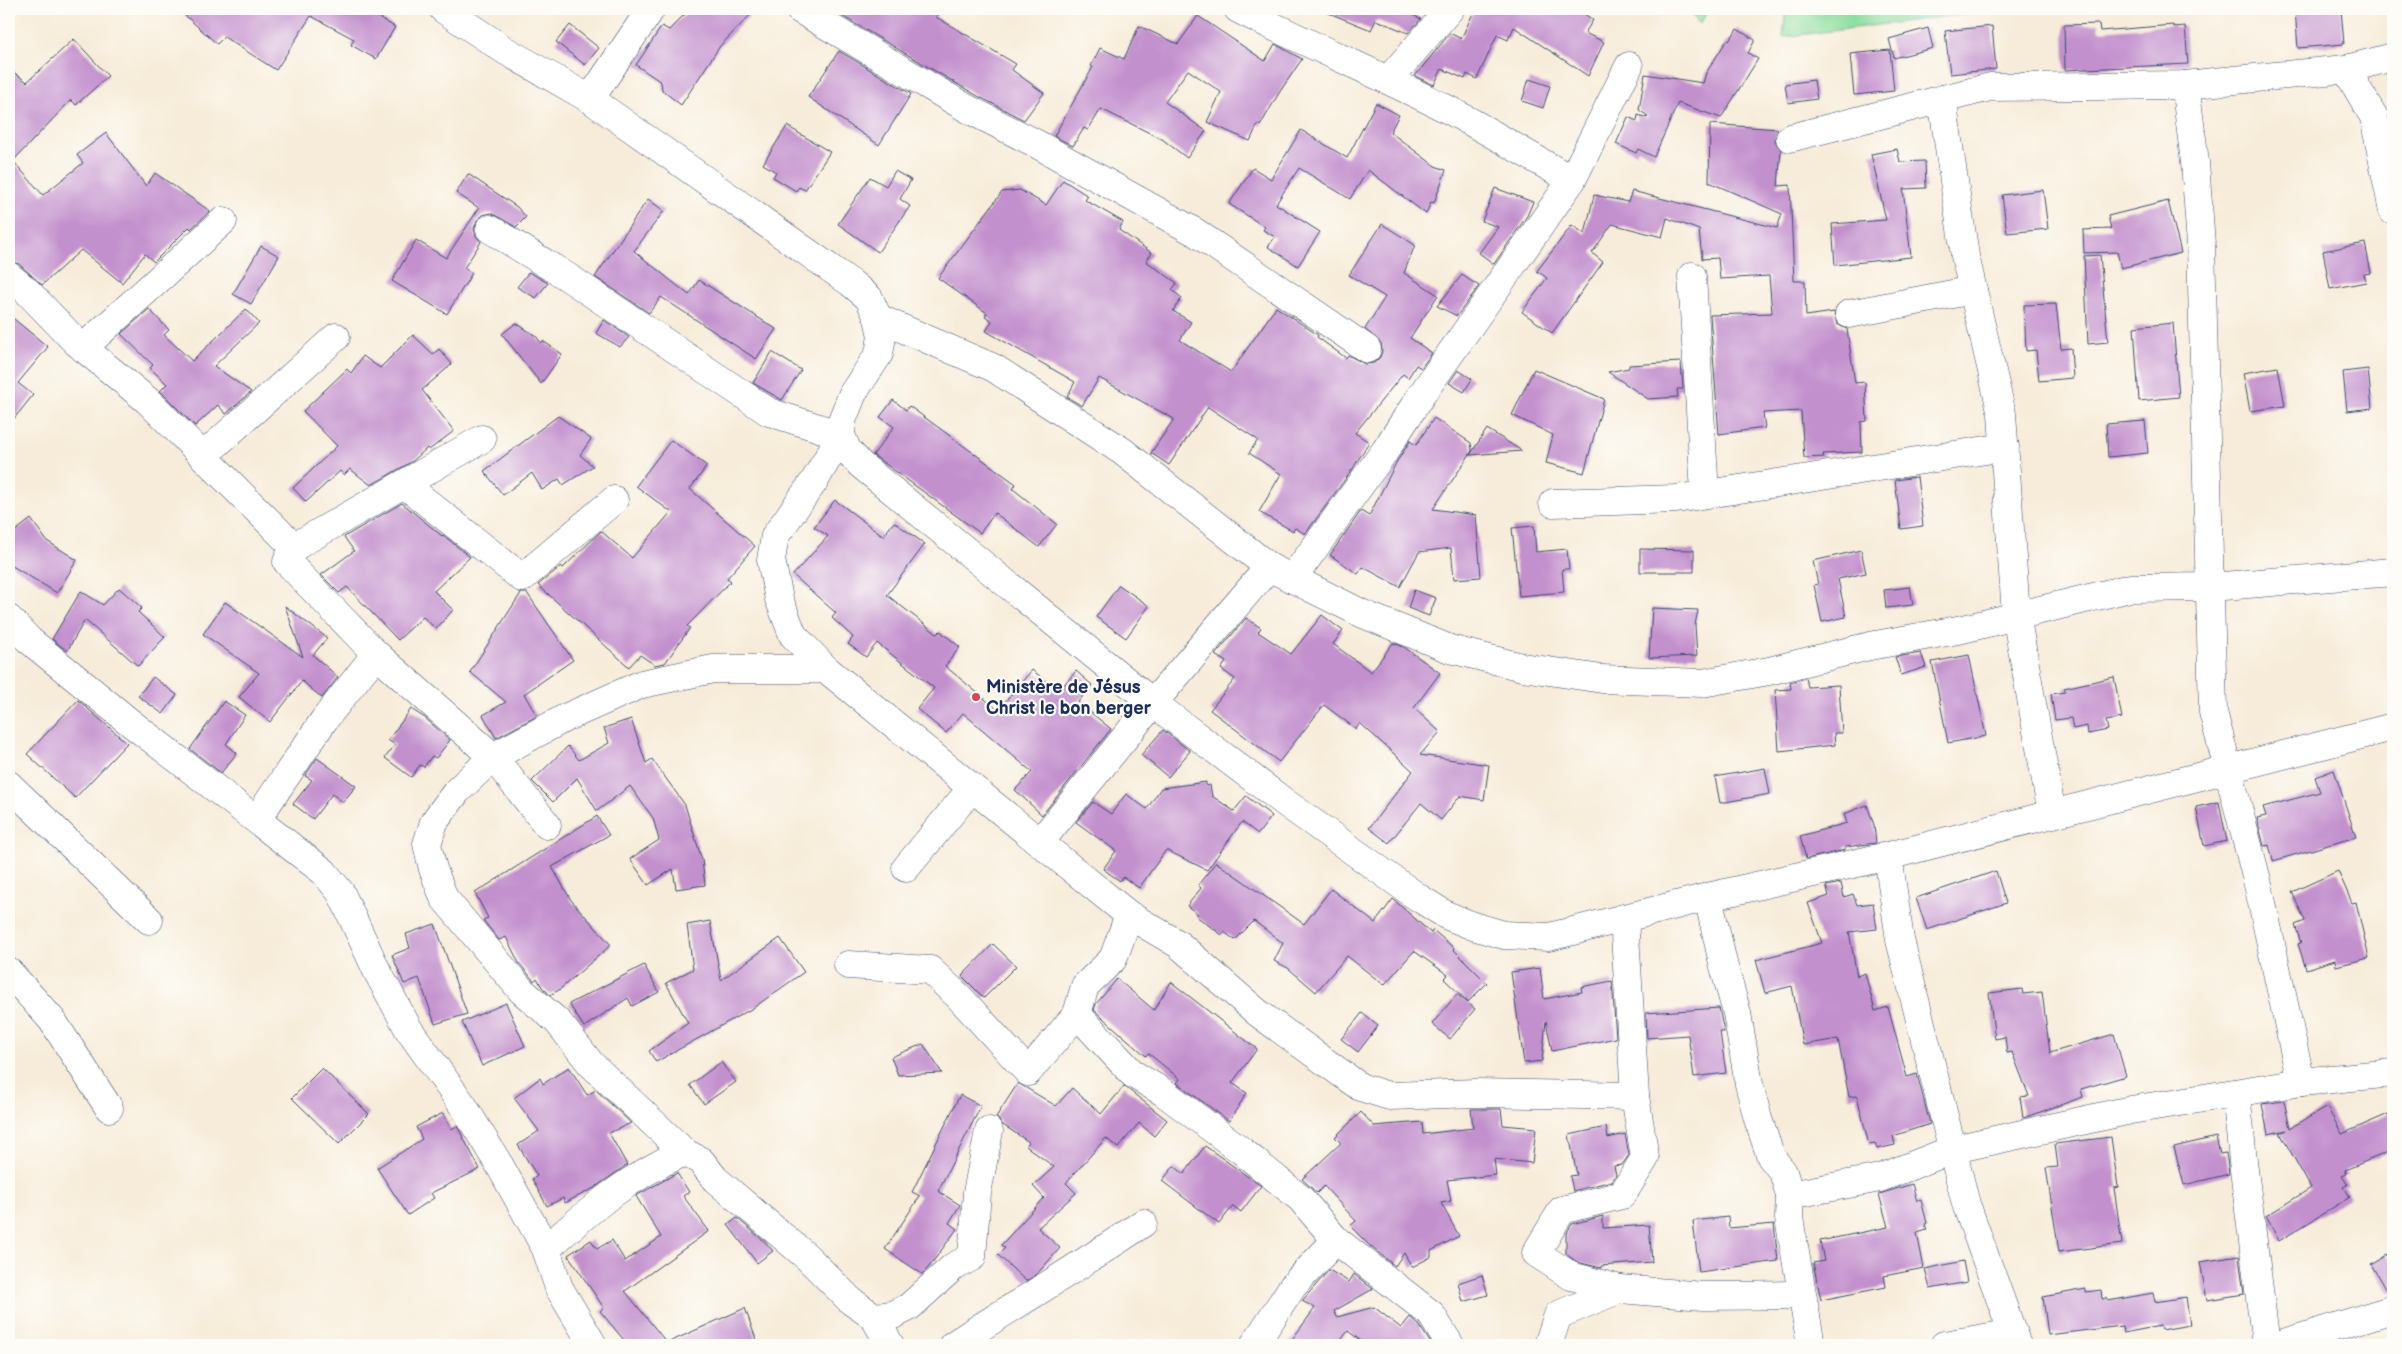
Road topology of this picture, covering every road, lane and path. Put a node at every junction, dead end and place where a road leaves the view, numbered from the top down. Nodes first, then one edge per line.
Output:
1 (443, 9) edge
2 (651, 9) edge
3 (799, 9) edge
4 (1238, 9) edge
5 (1450, 9) edge
6 (2393, 57) edge
7 (1629, 66) dead end
8 (2346, 69) junction
9 (1388, 80) junction
10 (2185, 85) junction
11 (590, 99) junction
12 (1942, 100) junction
13 (1790, 138) dead end
14 (1572, 180) junction
15 (2393, 211) edge
16 (223, 221) dead end
17 (490, 229) dead end
18 (9, 276) edge
19 (1692, 276) dead end
20 (1973, 290) junction
21 (1849, 314) dead end
22 (878, 318) junction
23 (336, 337) dead end
24 (83, 348) junction
25 (1367, 350) dead end
26 (841, 435) junction
27 (482, 439) dead end
28 (2005, 447) junction
29 (203, 456) junction
30 (405, 485) junction
31 (1704, 494) junction
32 (614, 500) dead end
33 (1553, 503) dead end
34 (294, 547) junction
35 (2393, 572) edge
36 (1281, 573) junction
37 (2211, 587) junction
38 (2016, 615) junction
39 (9, 619) edge
40 (376, 654) junction
41 (826, 669) junction
42 (1153, 703) junction
43 (2393, 727) edge
44 (493, 757) junction
45 (2229, 768) junction
46 (9, 785) edge
47 (972, 788) junction
48 (2052, 814) junction
49 (257, 819) junction
50 (548, 825) dead end
51 (1040, 842) junction
52 (1888, 856) junction
53 (906, 868) dead end
54 (1708, 897) junction
55 (1129, 915) junction
56 (1624, 918) junction
57 (149, 920) dead end
58 (848, 965) dead end
59 (9, 972) edge
60 (1078, 1014) junction
61 (2393, 1073) edge
62 (2301, 1082) junction
63 (2236, 1093) junction
64 (1635, 1096) junction
65 (109, 1108) dead end
66 (989, 1131) dead end
67 (1954, 1149) junction
68 (684, 1152) junction
69 (1790, 1195) junction
70 (1143, 1223) dead end
71 (1336, 1240) junction
72 (546, 1249) junction
73 (1620, 1289) junction
74 (1802, 1295) junction
75 (2393, 1309) edge
76 (874, 1317) junction
77 (2015, 1339) edge
78 (593, 1345) edge
79 (890, 1345) edge
80 (953, 1345) edge
81 (1254, 1345) edge
82 (1450, 1345) edge
83 (1548, 1345) edge
84 (1811, 1345) edge
85 (1944, 1345) edge
86 (2266, 1345) edge
87 (2277, 1345) edge

1 - 11 street
2 - 11 street
3 - 25 street
4 - 9 street
5 - 9 street
6 - 8 street
7 - 14 street
8 - 10 street
8 - 15 street
9 - 14 street
10 - 12 street
10 - 37 street
11 - 22 street
12 - 13 street
12 - 20 street
14 - 36 street
16 - 24 street
17 - 26 street
18 - 24 street
19 - 31 street
20 - 21 street
20 - 28 street
22 - 26 street
22 - 36 street
23 - 29 street
24 - 29 street
26 - 41 street
26 - 42 street
27 - 30 street
28 - 31 street
28 - 38 street
29 - 34 street
30 - 32 street
30 - 34 street
31 - 33 street
34 - 40 street
35 - 37 street
36 - 38 street
36 - 42 street
37 - 38 street
37 - 45 street
38 - 48 street
39 - 49 street
40 - 44 street
40 - 49 street
41 - 44 street
41 - 47 street
42 - 51 street
42 - 56 street
43 - 45 street
44 - 50 street
44 - 68 street
45 - 48 street
45 - 62 street
46 - 57 street
47 - 51 street
47 - 53 street
48 - 52 street
49 - 72 street
51 - 55 street
52 - 54 street
52 - 67 street
54 - 56 street
54 - 69 street
55 - 60 street
55 - 64 street
56 - 64 street
58 - 60 street
59 - 65 street
60 - 71 street
61 - 62 street
62 - 63 street
63 - 67 street
63 - 86 street
64 - 73 street
66 - 76 street
67 - 69 street
67 - 77 street
68 - 72 street
68 - 76 street
69 - 74 street
70 - 80 street
71 - 81 street
71 - 82 street
72 - 78 street
73 - 74 street
73 - 83 street
74 - 84 street
75 - 87 street
76 - 79 street
77 - 85 street

